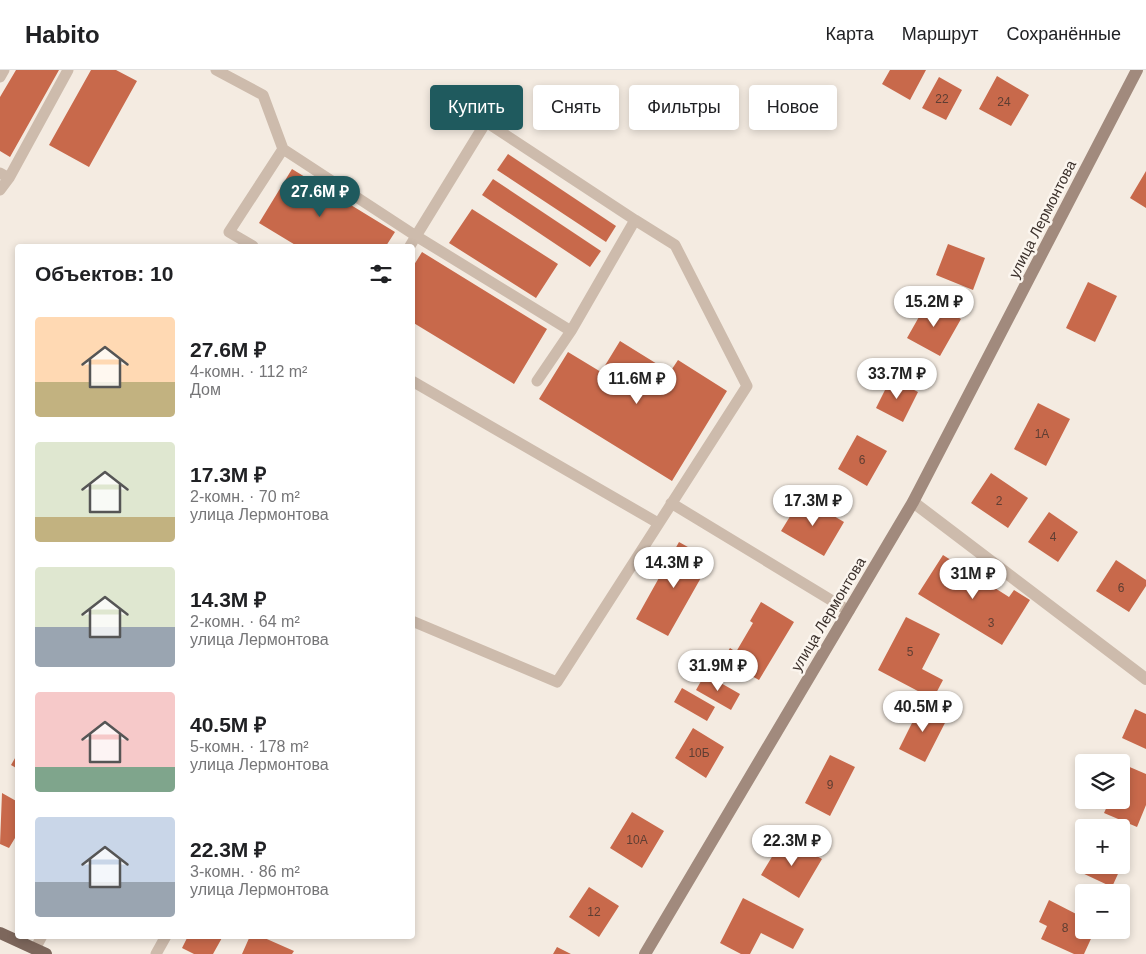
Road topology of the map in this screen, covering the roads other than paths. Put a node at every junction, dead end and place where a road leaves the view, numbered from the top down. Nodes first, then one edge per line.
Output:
1 (4, 70) edge
2 (68, 70) edge
3 (216, 70) edge
4 (1137, 70) edge
5 (0, 77) edge
6 (283, 149) junction
7 (4, 175) edge
8 (0, 190) edge
9 (635, 220) junction
10 (413, 241) edge
11 (249, 244) edge
12 (571, 331) junction
13 (537, 381) dead end
14 (415, 383) edge
15 (914, 502) junction
16 (671, 503) junction
17 (658, 523) junction
18 (849, 611) junction
19 (415, 622) edge
20 (1146, 679) edge
21 (0, 933) edge
22 (42, 939) edge
23 (164, 939) edge
24 (40, 952) edge
25 (156, 954) edge
26 (645, 954) edge

1 - 5 lane
2 - 7 lane
3 - 6 lane
4 - 15 street, улица Лермонтова
6 - 10 lane
6 - 11 lane
7 - 8 lane
9 - 10 lane
9 - 12 lane
9 - 16 lane
10 - 12 lane
12 - 13 lane
14 - 17 lane
15 - 18 street, улица Лермонтова
15 - 20 street
16 - 17 lane
16 - 18 lane
17 - 19 lane
18 - 26 street, улица Лермонтова
21 - 24 main road
22 - 24 lane
23 - 25 lane

